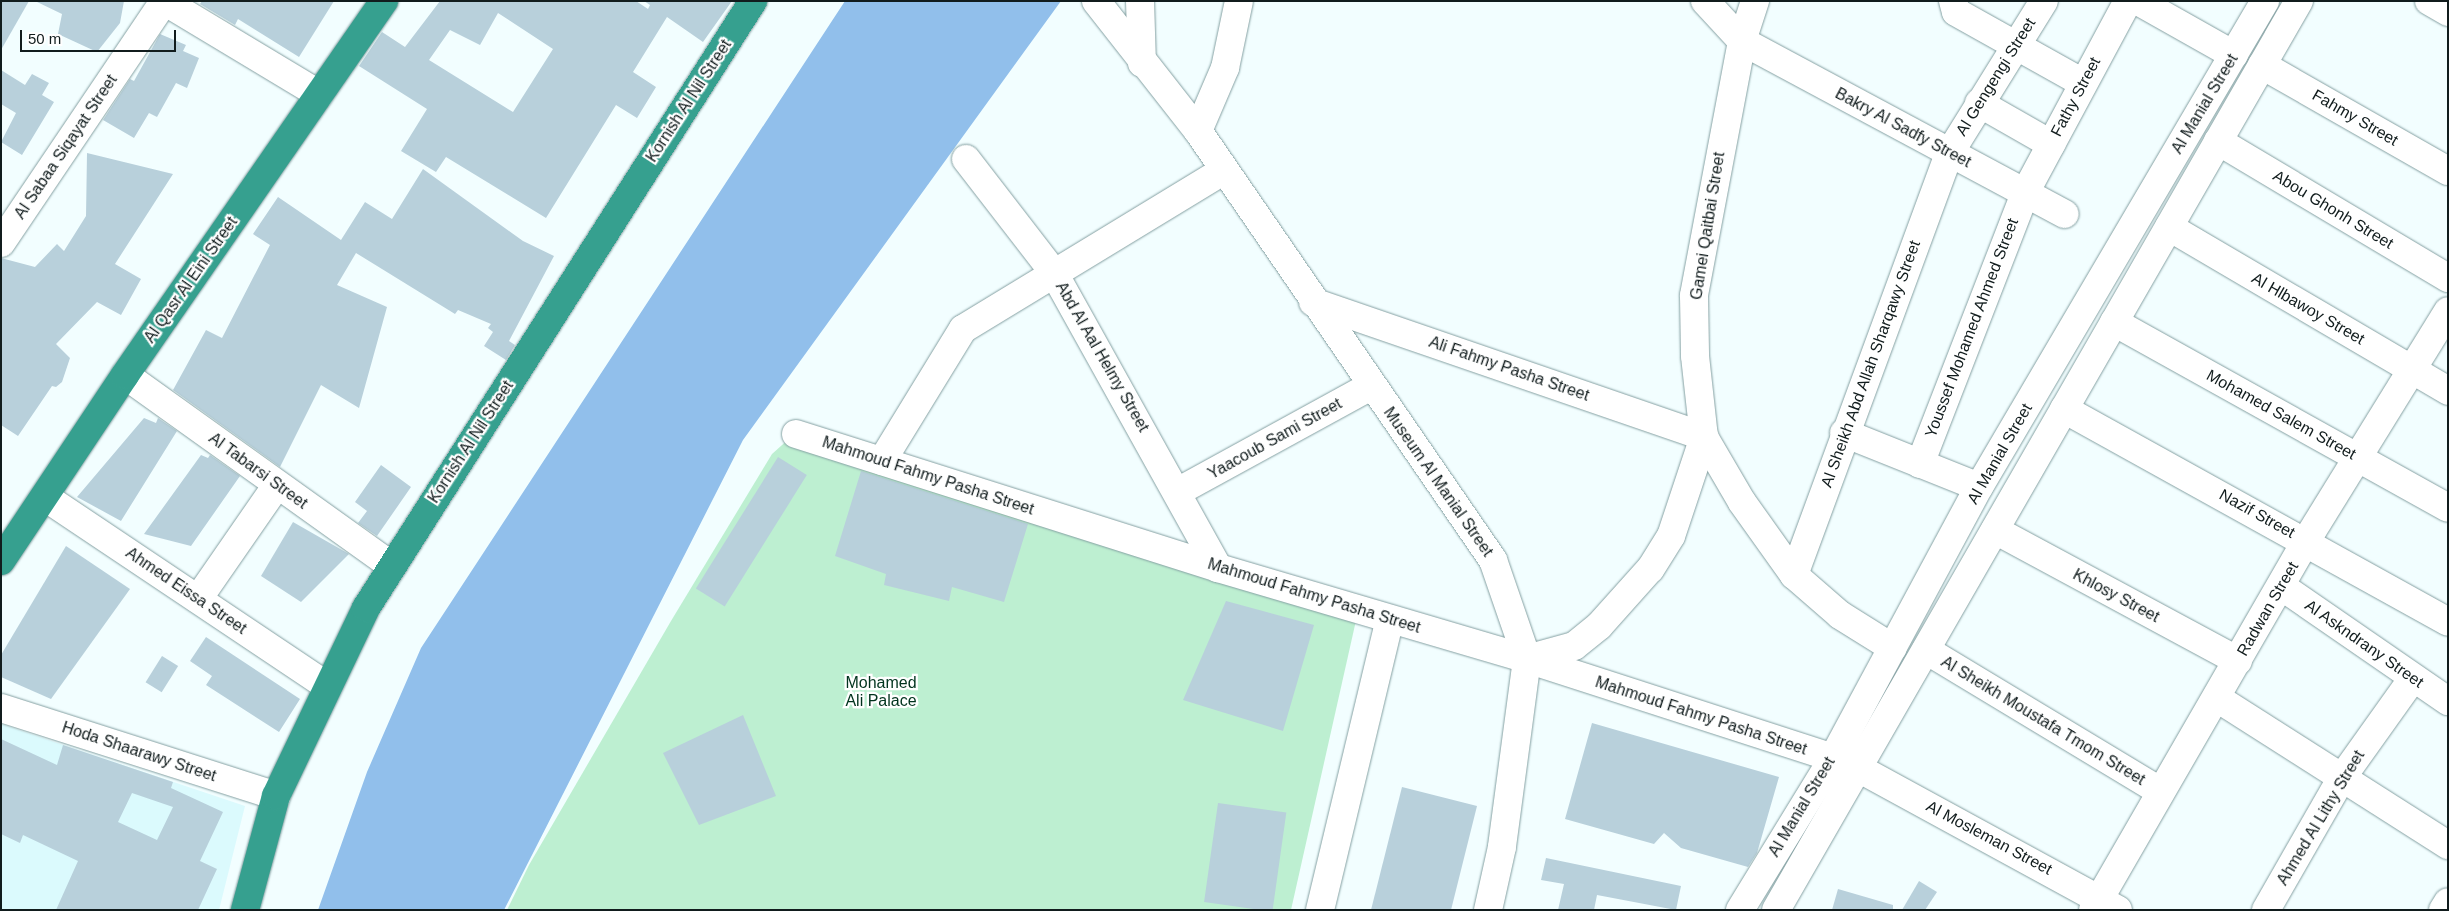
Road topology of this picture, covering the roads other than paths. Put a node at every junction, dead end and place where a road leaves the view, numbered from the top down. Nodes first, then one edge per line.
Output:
1 (164, 1) edge
2 (384, 1) edge
3 (753, 1) edge
4 (1096, 1) edge
5 (1140, 1) edge
6 (1239, 1) edge
7 (1705, 1) edge
8 (1755, 1) edge
9 (1953, 1) edge
10 (2044, 1) edge
11 (2128, 1) edge
12 (2138, 1) edge
13 (2266, 1) edge
14 (2299, 1) edge
15 (2429, 1) edge
16 (2448, 12) edge
17 (1742, 41) junction
18 (2016, 45) junction
19 (2234, 55) junction
20 (1142, 63) junction
21 (2262, 65) junction
22 (2083, 83) junction
23 (319, 94) junction
24 (1979, 103) junction
25 (1198, 132) junction
26 (2218, 142) junction
27 (2051, 144) junction
28 (1949, 154) junction
29 (966, 159) dead end
30 (1224, 170) junction
31 (2448, 171) edge
32 (2025, 193) junction
33 (2064, 214) dead end
34 (2169, 227) junction
35 (1, 243) edge
36 (1054, 273) junction
37 (2448, 278) edge
38 (1313, 302) junction
39 (2448, 311) edge
40 (2114, 322) junction
41 (2412, 369) junction
42 (125, 374) junction
43 (1371, 386) junction
44 (2448, 390) edge
45 (2064, 409) junction
46 (1844, 433) junction
47 (796, 434) dead end
48 (1704, 437) junction
49 (2358, 458) junction
50 (882, 461) junction
51 (1920, 464) junction
52 (277, 485) junction
53 (1979, 487) junction
54 (1179, 491) junction
55 (45, 497) junction
56 (2448, 508) edge
57 (1995, 530) junction
58 (2306, 541) junction
59 (1, 561) edge
60 (392, 566) junction
61 (1218, 568) junction
62 (1794, 575) junction
63 (2281, 586) junction
64 (198, 599) junction
65 (1390, 620) junction
66 (2448, 622) edge
67 (1892, 648) junction
68 (1926, 650) junction
69 (1527, 659) junction
70 (2238, 662) junction
71 (2413, 678) junction
72 (326, 685) junction
73 (2217, 698) junction
74 (2448, 701) edge
75 (1, 708) edge
76 (1832, 758) junction
77 (1858, 768) junction
78 (2341, 779) junction
79 (2160, 791) junction
80 (276, 796) junction
81 (2448, 845) edge
82 (2448, 902) edge
83 (2104, 906) edge
84 (244, 910) edge
85 (1320, 910) edge
86 (1488, 910) edge
87 (1740, 910) edge
88 (1776, 910) edge
89 (2266, 910) edge
90 (2443, 910) edge

1 - 23 street
1 - 35 street, Al Sabaa Siqayat Street
2 - 23 highway, Al Qasr Al Eini Street
3 - 60 highway, Kornish Al Nil Street
4 - 20 street, Museum Al Manial Street
5 - 20 street
6 - 25 street
7 - 17 street, Bakry Al Sadfy Street
8 - 17 street, Gamei Qaitbai Street
9 - 18 street
10 - 18 street, Al Gengengi Street
11 - 22 street, Fathy Street
12 - 19 street
13 - 19 street, Al Manial Street
14 - 21 street, Al Manial Street
15 - 16 street
17 - 28 street, Bakry Al Sadfy Street
17 - 48 street, Gamei Qaitbai Street
18 - 22 street
18 - 24 street, Al Gengengi Street
19 - 53 street, Al Manial Street
20 - 25 street, Museum Al Manial Street
21 - 26 street, Al Manial Street
21 - 31 street, Fahmy Street
22 - 27 street, Fathy Street
23 - 42 highway, Al Qasr Al Eini Street
24 - 27 street
24 - 28 street, Al Gengengi Street
25 - 30 street, Museum Al Manial Street
26 - 34 street, Al Manial Street
26 - 37 street, Abou Ghonh Street
27 - 32 street, Fathy Street
28 - 32 street, Bakry Al Sadfy Street
28 - 46 street, Al Sheikh Abd Allah Sharqawy Street
29 - 36 street, Abd Al Aal Helmy Street
30 - 36 street
30 - 38 street, Museum Al Manial Street
32 - 33 street, Bakry Al Sadfy Street
32 - 51 street, Youssef Mohamed Ahmed Street
34 - 40 street, Al Manial Street
34 - 41 street, Al Hlbawoy Street
36 - 50 street
36 - 54 street, Abd Al Aal Helmy Street
38 - 43 street, Museum Al Manial Street
38 - 48 street, Ali Fahmy Pasha Street
39 - 41 street, Radwan Street
40 - 45 street, Al Manial Street
40 - 49 street, Mohamed Salem Street
41 - 44 street, Al Hlbawoy Street
41 - 49 street, Radwan Street
42 - 52 street, Al Tabarsi Street
42 - 55 highway, Al Qasr Al Eini Street
43 - 54 street, Yaacoub Sami Street
43 - 69 street, Museum Al Manial Street
45 - 57 street, Al Manial Street
45 - 58 street, Nazif Street
46 - 51 street
46 - 62 street, Al Sheikh Abd Allah Sharqawy Street
47 - 50 street, Mahmoud Fahmy Pasha Street
48 - 62 street, Gamei Qaitbai Street
48 - 69 street
49 - 56 street, Mohamed Salem Street
49 - 58 street, Radwan Street
50 - 61 street, Mahmoud Fahmy Pasha Street
51 - 53 street
52 - 60 street, Al Tabarsi Street
52 - 64 street
53 - 67 street, Al Manial Street
54 - 61 street, Abd Al Aal Helmy Street
55 - 59 highway, Al Qasr Al Eini Street
55 - 64 street, Ahmed Eissa Street
57 - 68 street, Al Manial Street
57 - 70 street, Khlosy Street
58 - 63 street, Radwan Street
58 - 66 street, Nazif Street
60 - 72 highway, Kornish Al Nil Street
61 - 65 street, Mahmoud Fahmy Pasha Street
62 - 67 street, Gamei Qaitbai Street
63 - 70 street, Radwan Street
63 - 71 street, Al Askndrany Street
64 - 72 street, Ahmed Eissa Street
65 - 69 street, Mahmoud Fahmy Pasha Street
65 - 85 street
67 - 76 street, Al Manial Street
68 - 77 street, Al Manial Street
68 - 79 street, Al Sheikh Moustafa Tmom Street
69 - 76 street, Mahmoud Fahmy Pasha Street
69 - 86 street, Museum Al Manial Street
70 - 73 street, Radwan Street
71 - 74 street, Al Askndrany Street
71 - 78 street, Ahmed Al Lithy Street
72 - 80 highway, Kornish Al Nil Street
73 - 78 street
73 - 79 street, Radwan Street
75 - 80 street, Hoda Shaarawy Street
76 - 87 street, Al Manial Street
77 - 83 street, Al Mosleman Street
77 - 88 street, Al Manial Street
78 - 81 street
78 - 89 street, Ahmed Al Lithy Street
79 - 83 street, Radwan Street
80 - 84 highway, Kornish Al Nil Street
82 - 90 street

